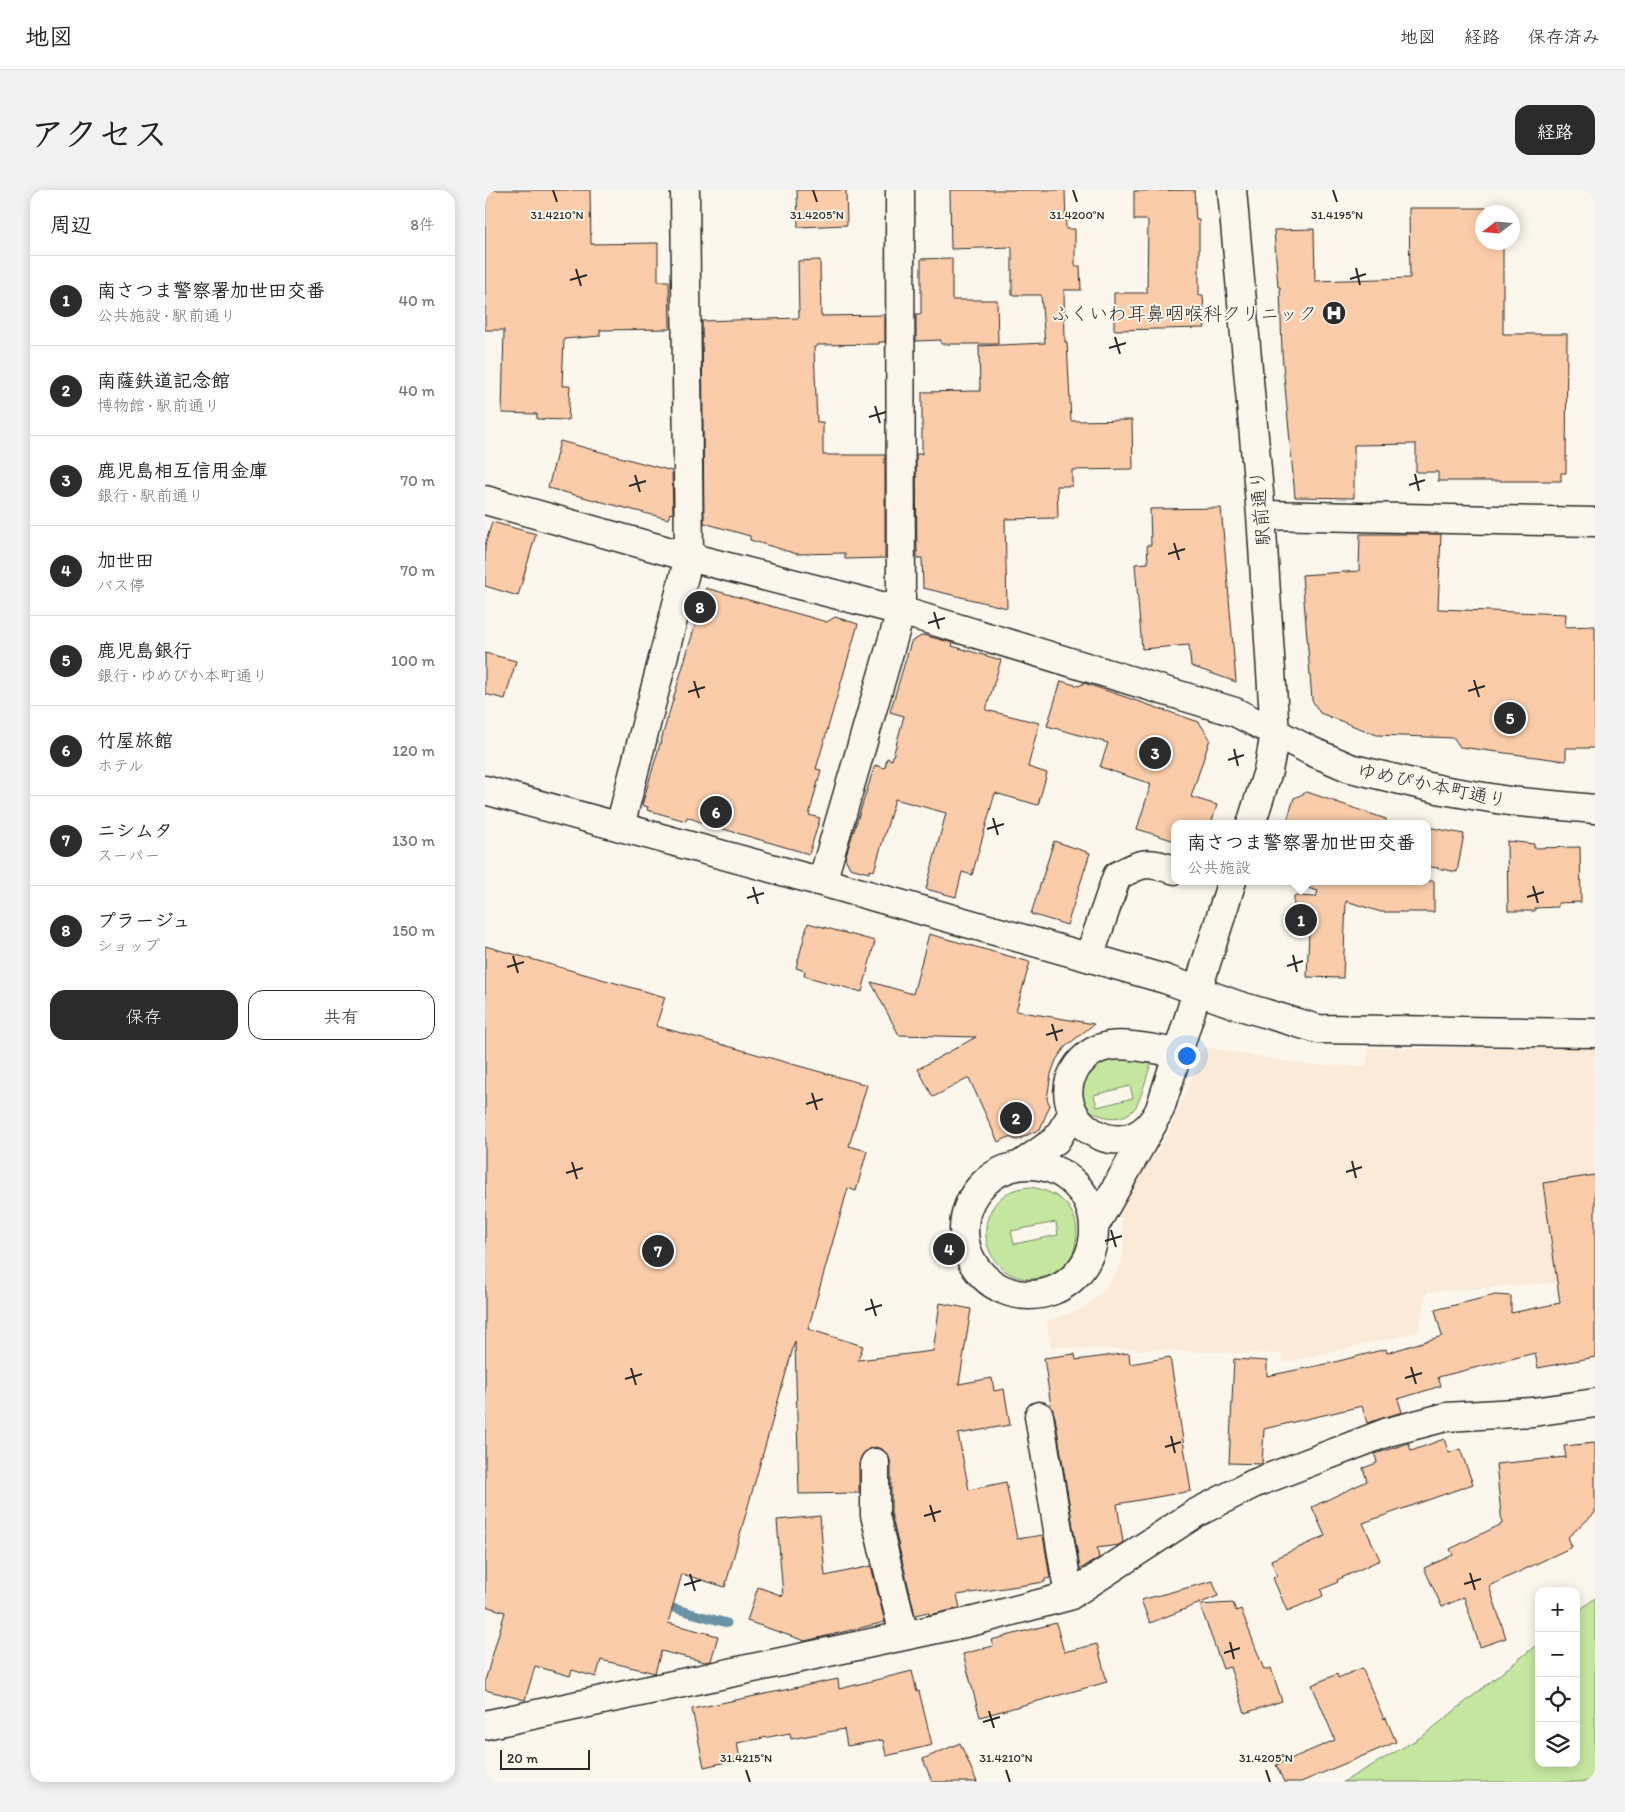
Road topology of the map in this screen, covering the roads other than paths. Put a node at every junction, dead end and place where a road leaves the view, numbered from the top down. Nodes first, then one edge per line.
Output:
1 (685, 190) edge
2 (900, 190) edge
3 (1232, 190) edge
4 (485, 500) edge
5 (1261, 515) junction
6 (1595, 522) edge
7 (689, 557) junction
8 (901, 611) junction
9 (1275, 734) junction
10 (485, 790) edge
11 (1595, 809) edge
12 (1252, 820) edge
13 (620, 826) junction
14 (1171, 869) edge
15 (822, 882) junction
16 (1224, 885) edge
17 (1089, 957) junction
18 (1197, 991) junction
19 (1595, 1033) edge
20 (1178, 1053) junction
21 (1073, 1113) junction
22 (1155, 1120) junction
23 (1022, 1164) junction
24 (1095, 1225) junction
25 (1595, 1403) edge
26 (1039, 1416) dead end
27 (875, 1464) dead end
28 (1069, 1596) junction
29 (904, 1635) junction
30 (485, 1725) edge

1 - 7 street
2 - 8 street
3 - 5 street, 駅前通り
4 - 7 street, ゆめぴか本町通り
5 - 6 street
5 - 9 street, 駅前通り
7 - 8 street, ゆめぴか本町通り
7 - 13 street
8 - 9 street, ゆめぴか本町通り
8 - 15 street
9 - 11 street, ゆめぴか本町通り
9 - 12 street, 駅前通り
10 - 13 street
13 - 15 street
14 - 17 street
15 - 17 street
16 - 18 street
17 - 18 street
18 - 19 street
18 - 20 street
20 - 21 street
20 - 22 street
21 - 22 street
21 - 23 street
22 - 24 street
23 - 24 street
23 - 24 street
25 - 28 street
26 - 28 street
27 - 29 street
28 - 29 street
29 - 30 street

